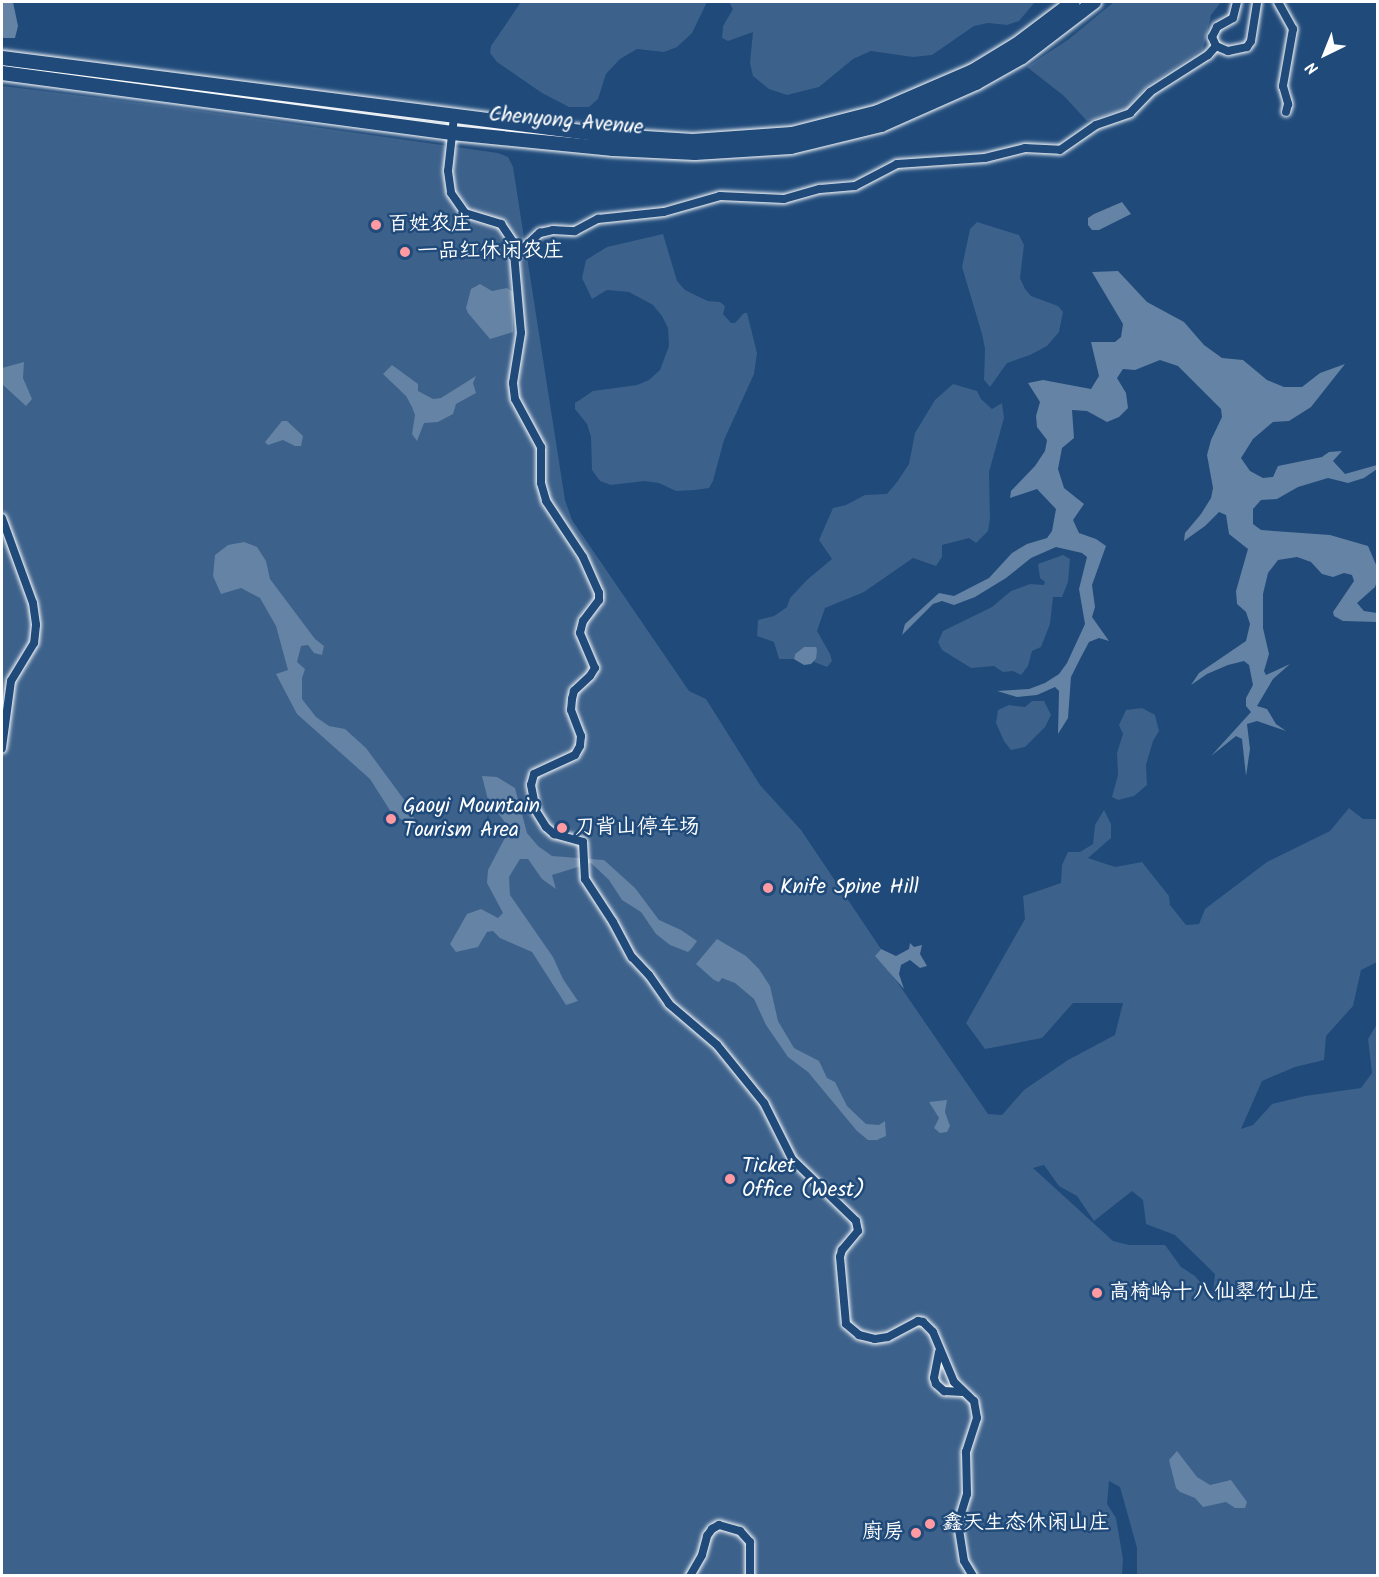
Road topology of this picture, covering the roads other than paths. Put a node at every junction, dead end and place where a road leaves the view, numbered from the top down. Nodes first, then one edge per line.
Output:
1 (1073, 2) edge
2 (1094, 2) edge
3 (1237, 2) edge
4 (1257, 2) edge
5 (1278, 2) edge
6 (1216, 46) junction
7 (2, 58) edge
8 (2, 73) edge
9 (1286, 112) dead end
10 (454, 117) junction
11 (452, 133) junction
12 (516, 255) junction
13 (2, 518) edge
14 (2, 748) edge
15 (939, 1347) junction
16 (962, 1392) junction
17 (690, 1575) edge
18 (750, 1575) edge
19 (973, 1575) edge

1 - 10 highway, Chenyong Avenue
2 - 11 highway, Chenyong Avenue
3 - 6 street
4 - 6 street
5 - 9 street
6 - 12 street
7 - 10 highway, Chenyong Avenue
8 - 11 highway, Chenyong Avenue
10 - 11 street
11 - 12 street
12 - 15 street
13 - 14 street
15 - 16 street
15 - 16 street
16 - 19 street
17 - 18 street

